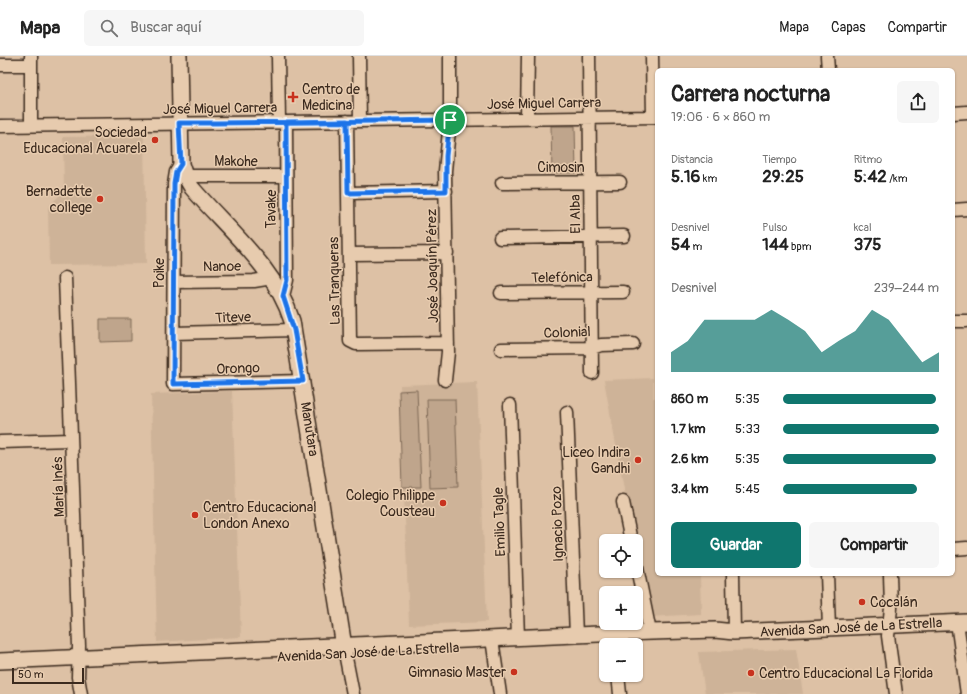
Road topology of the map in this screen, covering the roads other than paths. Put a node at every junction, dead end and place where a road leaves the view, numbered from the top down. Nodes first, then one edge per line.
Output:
1 (179, 56) edge
2 (278, 56) edge
3 (360, 56) edge
4 (450, 56) edge
5 (528, 56) edge
6 (589, 56) edge
7 (652, 56) edge
8 (827, 56) edge
9 (31, 60) edge
10 (0, 65) edge
11 (828, 68) edge
12 (955, 112) edge
13 (967, 112) edge
14 (655, 117) edge
15 (527, 118) junction
16 (589, 118) junction
17 (450, 120) junction
18 (347, 121) junction
19 (360, 121) junction
20 (282, 122) junction
21 (179, 123) junction
22 (31, 125) junction
23 (0, 126) edge
24 (183, 170) junction
25 (286, 176) junction
26 (590, 182) junction
27 (620, 182) dead end
28 (502, 183) dead end
29 (446, 191) junction
30 (348, 193) junction
31 (967, 209) edge
32 (955, 210) edge
33 (624, 236) dead end
34 (590, 237) junction
35 (500, 238) dead end
36 (447, 253) junction
37 (349, 254) junction
38 (65, 278) dead end
39 (272, 278) junction
40 (174, 282) junction
41 (591, 292) junction
42 (623, 292) dead end
43 (501, 294) dead end
44 (283, 296) junction
45 (967, 320) edge
46 (955, 321) edge
47 (294, 330) junction
48 (174, 333) junction
49 (448, 343) junction
50 (633, 344) dead end
51 (592, 348) junction
52 (501, 349) dead end
53 (592, 372) dead end
54 (445, 380) dead end
55 (303, 381) junction
56 (173, 384) joint
57 (510, 405) dead end
58 (567, 412) dead end
59 (71, 440) junction
60 (0, 442) edge
61 (623, 502) dead end
62 (630, 534) edge
63 (967, 548) edge
64 (955, 549) edge
65 (733, 576) edge
66 (827, 576) edge
67 (890, 576) edge
68 (639, 578) edge
69 (962, 622) edge
70 (889, 625) junction
71 (829, 628) junction
72 (650, 632) junction
73 (734, 632) junction
74 (576, 635) junction
75 (518, 638) junction
76 (599, 638) edge
77 (623, 638) edge
78 (643, 639) edge
79 (599, 640) edge
80 (493, 643) junction
81 (344, 649) junction
82 (0, 661) edge
83 (78, 661) junction
84 (0, 668) edge
85 (619, 682) edge
86 (81, 694) edge
87 (353, 694) edge
88 (500, 694) edge
89 (620, 694) edge
90 (896, 694) edge
91 (967, 694) edge

1 - 21 main road
2 - 20 street, Tavake
3 - 19 street
4 - 17 street, José Joaquín Pérez
5 - 15 street
6 - 16 street, El Alba
7 - 14 street
8 - 11 street
9 - 10 street
9 - 22 street
12 - 13 street
14 - 16 street, José Miguel Carrera
15 - 16 street, José Miguel Carrera
15 - 17 street, José Miguel Carrera
16 - 26 street, El Alba
17 - 19 street, José Miguel Carrera
17 - 29 street, José Joaquín Pérez
18 - 19 street, José Miguel Carrera
18 - 20 street, José Miguel Carrera
18 - 30 street, Las Tranqueras
20 - 21 street, José Miguel Carrera
20 - 25 street, Tavake
21 - 22 street, José Miguel Carrera
21 - 24 main road
22 - 23 street, José Miguel Carrera
24 - 25 street, Makohe
24 - 39 main road, Manutara
24 - 40 street, Poike
25 - 44 street, Tavake
26 - 27 street, Cimosin
26 - 28 street, Cimosin
26 - 34 street, El Alba
29 - 30 street
29 - 36 street, José Joaquín Pérez
30 - 37 street, Las Tranqueras
31 - 32 street
33 - 34 street
34 - 35 street
34 - 41 street, El Alba
36 - 37 street
36 - 49 street, José Joaquín Pérez
37 - 49 street, Las Tranqueras
38 - 59 street, María Inés
39 - 40 street, Nanoe
39 - 44 main road, Manutara
40 - 48 street, Poike
41 - 42 street, Telefónica
41 - 43 street, Telefónica
41 - 51 street, El Alba
44 - 47 main road, Manutara
45 - 46 street
47 - 48 street, Titeve
47 - 55 main road, Manutara
48 - 56 street, Poike
49 - 54 street, José Joaquín Pérez
50 - 51 street, Colonial
51 - 52 street, Colonial
51 - 53 street, El Alba
55 - 56 street, Orongo
55 - 81 main road, Manutara
57 - 75 street, Emilio Tagle
58 - 74 street, Ignacio Pozo
59 - 60 street
59 - 83 street, María Inés
61 - 62 street
63 - 64 street
65 - 73 street
66 - 71 street
67 - 70 street
68 - 72 street
69 - 70 main road, Avenida San José de La Estrella
69 - 91 street
70 - 71 main road, Avenida San José de La Estrella
70 - 90 street
71 - 73 main road, Avenida San José de La Estrella
72 - 73 main road, Avenida San José de La Estrella
72 - 77 main road, Avenida San José de La Estrella
73 - 78 main road, Avenida San José de La Estrella
74 - 75 main road, Avenida San José de La Estrella
74 - 76 main road, Avenida San José de La Estrella
75 - 80 main road, Avenida San José de La Estrella
79 - 80 main road, Avenida San José de La Estrella
80 - 81 main road, Avenida San José de La Estrella
80 - 88 street
81 - 83 main road, Avenida San José de La Estrella
81 - 87 street, Manutara
82 - 83 main road, Avenida San José de La Estrella
83 - 84 main road, Avenida San José de La Estrella
83 - 86 street, María Inés
85 - 89 street

